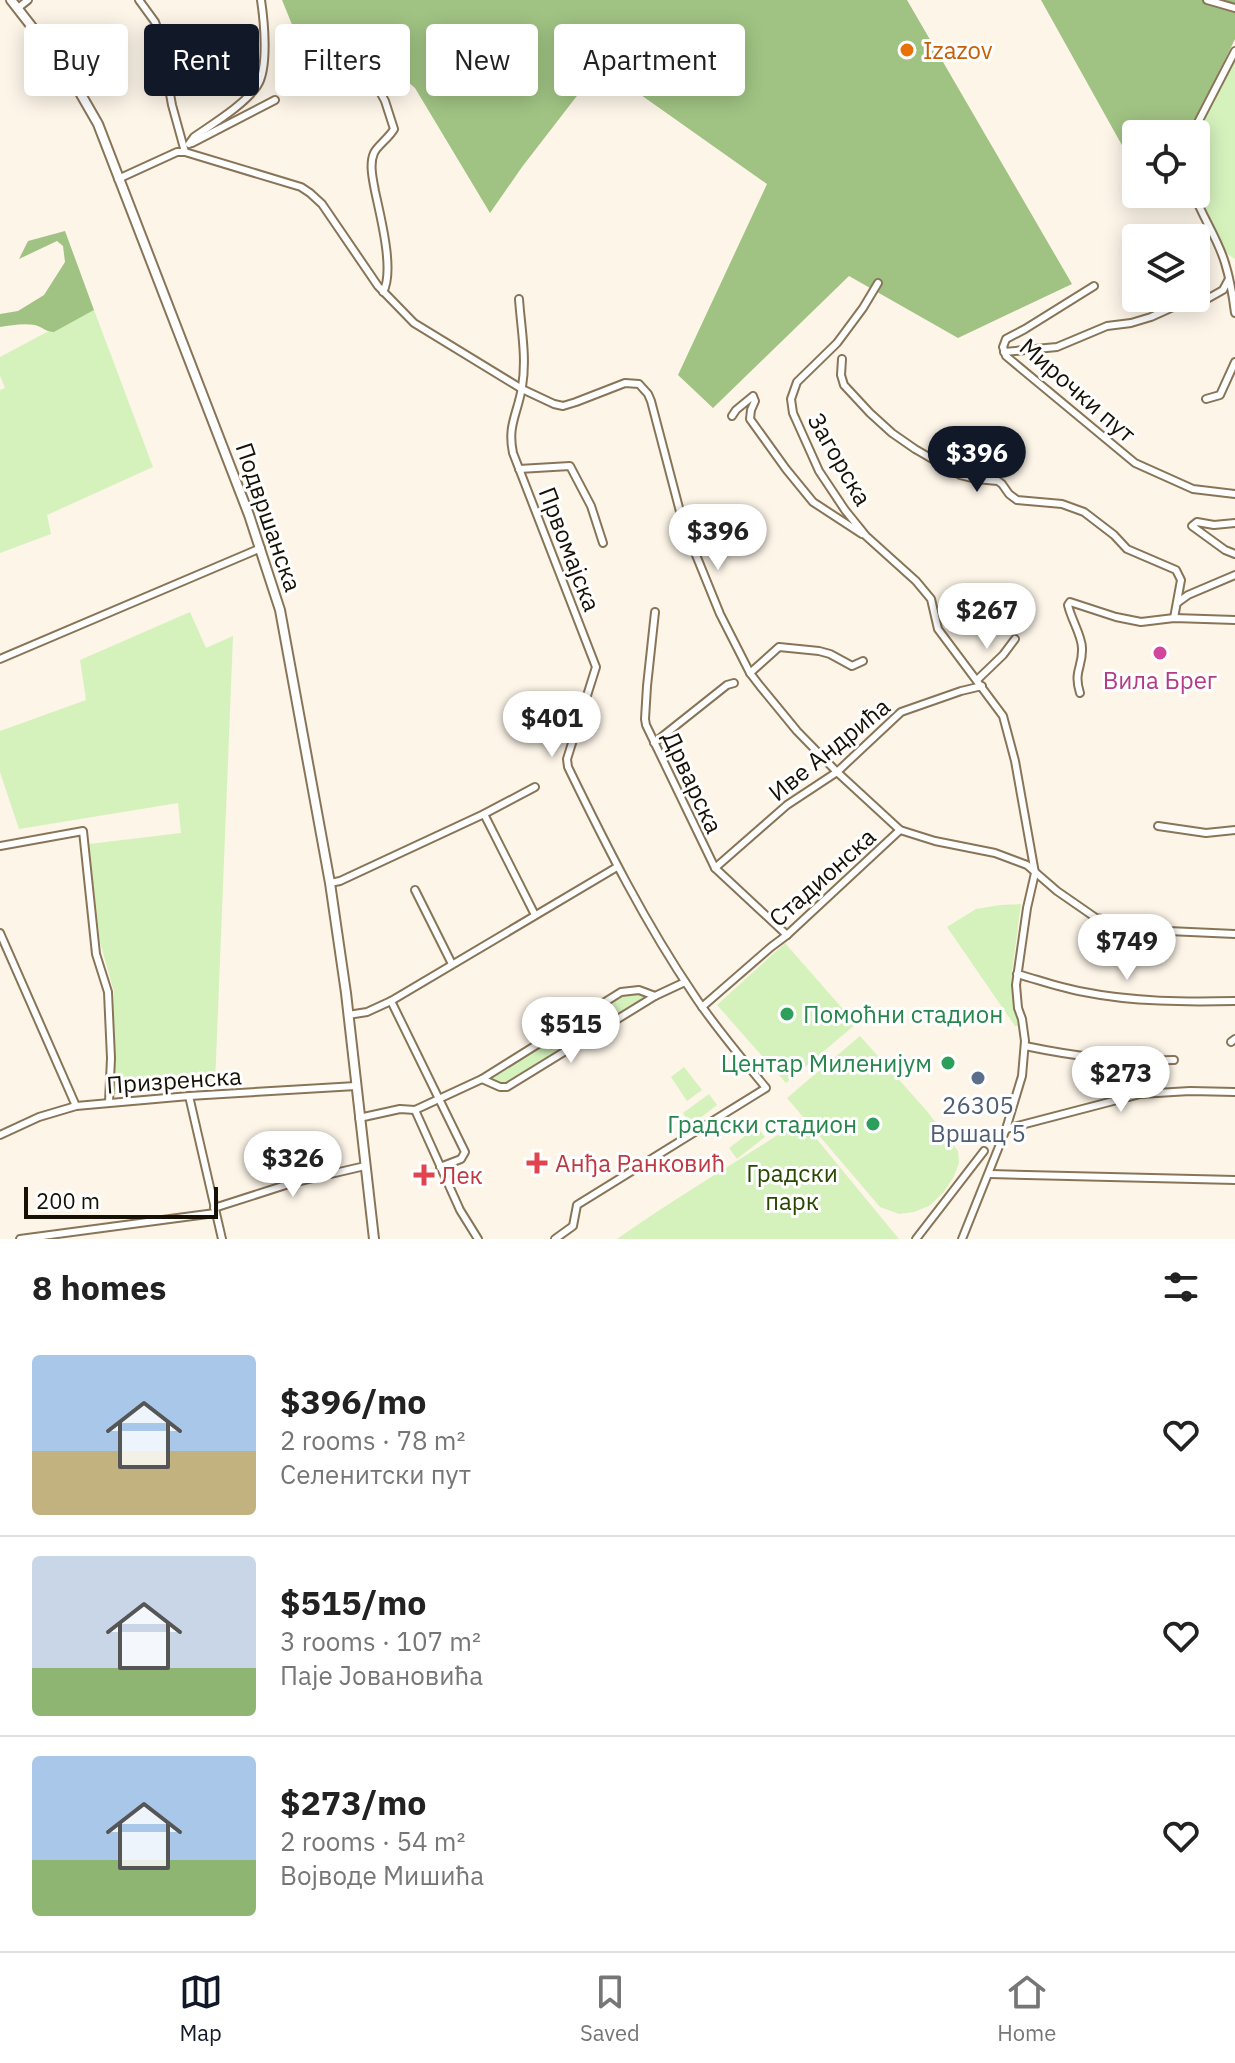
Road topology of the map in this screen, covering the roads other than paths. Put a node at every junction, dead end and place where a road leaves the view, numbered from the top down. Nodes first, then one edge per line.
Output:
1 (11, 0) edge
2 (28, 0) edge
3 (139, 0) edge
4 (261, 0) edge
5 (1207, 0) edge
6 (18, 8) junction
7 (1235, 8) edge
8 (1235, 51) edge
9 (382, 96) edge
10 (275, 100) dead end
11 (1199, 120) edge
12 (189, 144) junction
13 (185, 152) junction
14 (118, 179) junction
15 (1199, 208) edge
16 (1235, 261) edge
17 (1225, 263) junction
18 (1229, 279) junction
19 (878, 283) dead end
20 (1094, 286) dead end
21 (383, 292) junction
22 (519, 299) dead end
23 (1235, 313) edge
24 (1004, 352) junction
25 (842, 359) dead end
26 (1235, 362) edge
27 (522, 389) junction
28 (1206, 399) dead end
29 (732, 416) dead end
30 (519, 469) junction
31 (1235, 494) edge
32 (1235, 523) edge
33 (866, 536) junction
34 (603, 543) dead end
35 (261, 548) junction
36 (1235, 554) edge
37 (1235, 575) edge
38 (1177, 603) junction
39 (655, 612) dead end
40 (1174, 618) junction
41 (1235, 620) edge
42 (1015, 639) dead end
43 (0, 659) edge
44 (863, 661) dead end
45 (750, 673) junction
46 (734, 683) dead end
47 (980, 683) junction
48 (1080, 693) dead end
49 (654, 743) junction
50 (837, 772) junction
51 (535, 787) dead end
52 (484, 814) junction
53 (1158, 826) dead end
54 (900, 830) junction
55 (1235, 830) edge
56 (0, 846) edge
57 (617, 867) junction
58 (715, 868) junction
59 (1035, 873) junction
60 (330, 883) junction
61 (415, 890) dead end
62 (535, 915) junction
63 (0, 933) edge
64 (1235, 934) edge
65 (787, 935) junction
66 (452, 964) junction
67 (1017, 974) junction
68 (685, 982) junction
69 (655, 996) junction
70 (391, 1001) junction
71 (1235, 1001) edge
72 (702, 1007) junction
73 (367, 1012) junction
74 (348, 1015) junction
75 (351, 1034) junction
76 (1025, 1044) junction
77 (1174, 1060) dead end
78 (482, 1079) junction
79 (356, 1086) junction
80 (1235, 1092) edge
81 (189, 1096) junction
82 (440, 1099) junction
83 (109, 1102) junction
84 (76, 1106) junction
85 (415, 1110) junction
86 (359, 1118) junction
87 (1006, 1129) junction
88 (0, 1135) edge
89 (984, 1151) dead end
90 (365, 1166) junction
91 (440, 1167) junction
92 (990, 1174) junction
93 (1235, 1180) edge
94 (215, 1210) junction
95 (72, 1235) edge
96 (20, 1239) edge
97 (222, 1239) edge
98 (374, 1239) edge
99 (478, 1239) edge
100 (555, 1239) edge
101 (916, 1239) edge
102 (962, 1239) edge

1 - 6 street, Подвршанска
2 - 6 street
3 - 13 street
4 - 12 street
5 - 7 street
6 - 14 street, Подвршанска
8 - 11 street
9 - 21 street
10 - 12 street
12 - 13 street
13 - 14 street
13 - 21 street
14 - 35 street, Подвршанска
15 - 17 street
16 - 17 street
17 - 18 street
18 - 23 street
18 - 24 street
19 - 33 street, Загорска
20 - 24 street, Мирочки пут
21 - 27 street
22 - 27 street, Првомајска
24 - 31 street, Мирочки пут
25 - 38 street
26 - 28 street
27 - 30 street, Првомајска
27 - 45 street, Стадионска
29 - 33 street
30 - 34 street
30 - 57 street, Првомајска
32 - 36 street
33 - 47 street, Загорска
35 - 43 street
35 - 60 street, Подвршанска
37 - 38 street
38 - 40 street
39 - 49 street, Дрварска
40 - 41 street
40 - 48 street
42 - 47 street, Иве Андрића
44 - 45 street
45 - 50 street, Стадионска
46 - 49 street
47 - 50 street, Иве Андрића
47 - 59 street, Загорска
49 - 58 street, Дрварска
50 - 54 street, Стадионска
50 - 58 street, Иве Андрића
51 - 52 street
52 - 60 street
52 - 62 street
53 - 55 street
54 - 59 street
54 - 65 street, Стадионска
56 - 83 street
57 - 62 street
57 - 68 street, Првомајска
58 - 65 street, Дрварска
59 - 64 street
59 - 67 street
60 - 74 street, Подвршанска
61 - 66 street
62 - 66 street
63 - 84 street
65 - 72 street, Стадионска
66 - 70 street
67 - 71 street
67 - 76 street
68 - 69 street
68 - 72 street, Првомајска
69 - 78 street
69 - 78 street
70 - 73 street
70 - 82 street
72 - 100 street, Првомајска
73 - 74 street
73 - 75 street
74 - 75 street, Подвршанска
75 - 79 street, Подвршанска
76 - 77 street
76 - 87 street
78 - 82 street
79 - 81 street, Призренска
79 - 86 street, Подвршанска
80 - 87 street
81 - 83 street, Призренска
81 - 94 street
82 - 85 street
82 - 91 street
83 - 84 street, Призренска
84 - 88 street, Призренска
85 - 86 street
85 - 91 street
86 - 90 street, Подвршанска
87 - 92 street
89 - 101 street
90 - 94 street
90 - 98 street, Подвршанска
91 - 99 street
92 - 93 street
92 - 102 street
94 - 95 street
94 - 97 street
95 - 96 street

